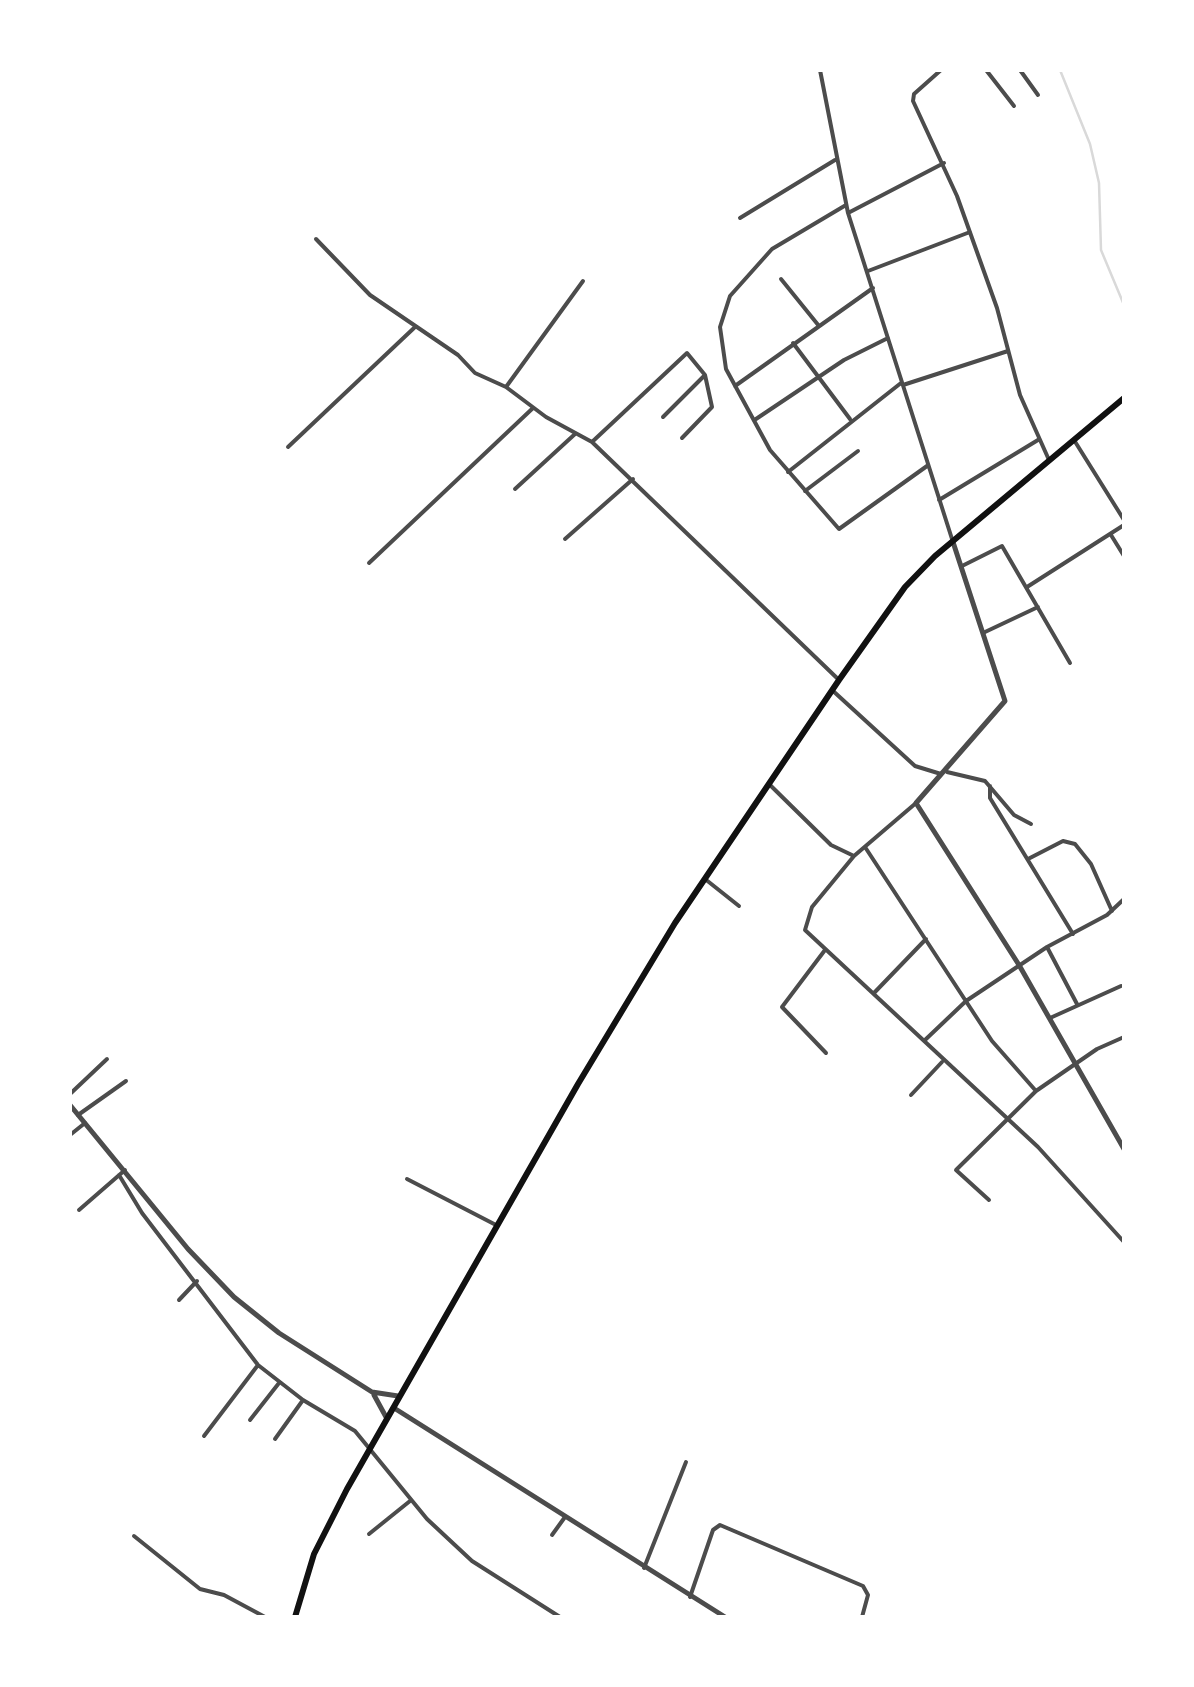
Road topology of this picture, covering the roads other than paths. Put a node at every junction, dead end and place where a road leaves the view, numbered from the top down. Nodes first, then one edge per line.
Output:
1 (820, 70) edge
2 (941, 70) edge
3 (986, 70) edge
4 (1020, 70) edge
5 (1038, 96) dead end
6 (1014, 106) dead end
7 (836, 160) junction
8 (944, 163) junction
9 (846, 206) junction
10 (848, 213) junction
11 (740, 218) dead end
12 (970, 232) junction
13 (316, 239) dead end
14 (868, 271) junction
15 (781, 279) dead end
16 (583, 281) dead end
17 (873, 288) junction
18 (819, 326) junction
19 (414, 328) junction
20 (888, 338) junction
21 (793, 343) junction
22 (1008, 351) junction
23 (705, 375) junction
24 (820, 377) junction
25 (901, 384) junction
26 (735, 386) junction
27 (506, 388) junction
28 (1124, 398) edge
29 (533, 408) junction
30 (662, 417) dead end
31 (755, 420) junction
32 (851, 421) junction
33 (575, 434) junction
34 (682, 438) dead end
35 (1038, 440) junction
36 (1074, 440) junction
37 (592, 442) junction
38 (288, 447) dead end
39 (858, 452) dead end
40 (1049, 460) junction
41 (927, 466) junction
42 (788, 472) junction
43 (633, 479) junction
44 (514, 489) dead end
45 (805, 492) junction
46 (939, 500) junction
47 (1124, 523) edge
48 (1112, 535) junction
49 (565, 539) dead end
50 (952, 539) junction
51 (1124, 556) edge
52 (369, 563) dead end
53 (962, 566) junction
54 (1027, 587) junction
55 (1038, 607) junction
56 (986, 632) junction
57 (1070, 663) dead end
58 (839, 680) junction
59 (832, 690) junction
60 (943, 776) junction
61 (769, 784) junction
62 (990, 788) junction
63 (916, 803) junction
64 (1030, 824) dead end
65 (866, 847) junction
66 (854, 856) junction
67 (1026, 860) junction
68 (705, 879) junction
69 (1123, 903) edge
70 (739, 906) dead end
71 (1112, 912) junction
72 (1073, 934) junction
73 (926, 940) junction
74 (1047, 948) junction
75 (825, 950) junction
76 (1019, 965) junction
77 (1121, 986) dead end
78 (874, 994) junction
79 (966, 1002) junction
80 (1077, 1004) junction
81 (1050, 1018) junction
82 (1124, 1037) edge
83 (924, 1041) junction
84 (826, 1052) dead end
85 (107, 1060) dead end
86 (942, 1062) junction
87 (1076, 1062) junction
88 (126, 1081) dead end
89 (1036, 1091) junction
90 (70, 1094) edge
91 (911, 1095) dead end
92 (70, 1106) edge
93 (78, 1115) junction
94 (1004, 1119) junction
95 (85, 1124) junction
96 (70, 1134) edge
97 (1120, 1134) edge
98 (1124, 1149) edge
99 (122, 1173) junction
100 (407, 1179) dead end
101 (989, 1200) dead end
102 (78, 1210) dead end
103 (497, 1226) junction
104 (182, 1242) junction
105 (1124, 1242) edge
106 (172, 1250) junction
107 (198, 1280) junction
108 (179, 1300) dead end
109 (258, 1364) junction
110 (278, 1383) junction
111 (372, 1392) junction
112 (398, 1396) junction
113 (303, 1400) junction
114 (392, 1406) junction
115 (386, 1417) junction
116 (250, 1420) dead end
117 (204, 1436) dead end
118 (275, 1440) dead end
119 (370, 1448) junction
120 (686, 1462) dead end
121 (410, 1501) junction
122 (564, 1517) junction
123 (369, 1534) dead end
124 (552, 1535) dead end
125 (134, 1536) dead end
126 (644, 1568) junction
127 (690, 1597) junction
128 (265, 1617) edge
129 (295, 1617) edge
130 (560, 1617) edge
131 (725, 1617) edge
132 (862, 1617) edge

1 - 7 street
2 - 8 street
3 - 6 street
4 - 5 street
7 - 9 street
7 - 11 street
8 - 10 street
8 - 12 street
9 - 10 street
9 - 26 street
10 - 14 street
12 - 14 street
12 - 22 street
13 - 19 street
14 - 17 street
15 - 18 street
16 - 27 street
17 - 18 street
17 - 20 street
18 - 21 street
19 - 27 street
19 - 38 street
20 - 24 street
20 - 25 street
21 - 24 street
21 - 26 street
22 - 25 street
22 - 35 street
23 - 30 street
23 - 34 street
23 - 37 street
24 - 31 street
24 - 32 street
25 - 32 street
25 - 41 street
26 - 31 street
27 - 29 street
28 - 36 highway
29 - 33 street
29 - 52 street
31 - 42 street
32 - 42 street
33 - 37 street
33 - 44 street
35 - 40 street
35 - 46 street
36 - 40 highway
36 - 47 street
37 - 43 street
39 - 45 street
40 - 50 highway
41 - 45 street
41 - 46 street
42 - 45 street
43 - 49 street
43 - 58 street
46 - 50 street
47 - 48 street
48 - 51 street
48 - 54 street
50 - 53 street
50 - 58 highway
53 - 54 street
53 - 56 street
54 - 55 street
55 - 56 street
55 - 57 street
56 - 60 street
58 - 59 highway
59 - 60 street
59 - 61 highway
60 - 62 street
60 - 63 street
61 - 66 street
61 - 68 highway
62 - 64 street
62 - 67 street
63 - 65 street
63 - 76 street
65 - 66 street
65 - 73 street
66 - 75 street
67 - 71 street
67 - 72 street
68 - 70 street
68 - 103 highway
69 - 71 street
71 - 72 street
72 - 74 street
73 - 78 street
73 - 79 street
74 - 76 street
74 - 80 street
75 - 78 street
75 - 84 street
76 - 79 street
76 - 81 street
77 - 80 street
78 - 83 street
79 - 83 street
79 - 89 street
80 - 81 street
81 - 87 street
82 - 87 street
83 - 86 street
85 - 90 street
86 - 91 street
86 - 94 street
87 - 89 street
87 - 97 street
88 - 93 street
89 - 94 street
92 - 93 street
93 - 95 street
94 - 101 street
94 - 105 street
95 - 96 street
95 - 99 street
97 - 98 street
99 - 102 street
99 - 104 street
99 - 106 street
100 - 103 street
103 - 112 highway
104 - 106 street
104 - 111 street
106 - 107 street
107 - 108 street
107 - 109 street
109 - 110 street
109 - 117 street
110 - 113 street
110 - 116 street
111 - 112 street
111 - 115 street
112 - 114 highway
113 - 118 street
113 - 119 street
114 - 115 highway
114 - 122 street
115 - 119 highway
119 - 121 street
119 - 129 highway
120 - 126 street
121 - 123 street
121 - 130 street
122 - 124 street
122 - 126 street
125 - 128 street
126 - 127 street
127 - 131 street
127 - 132 street

